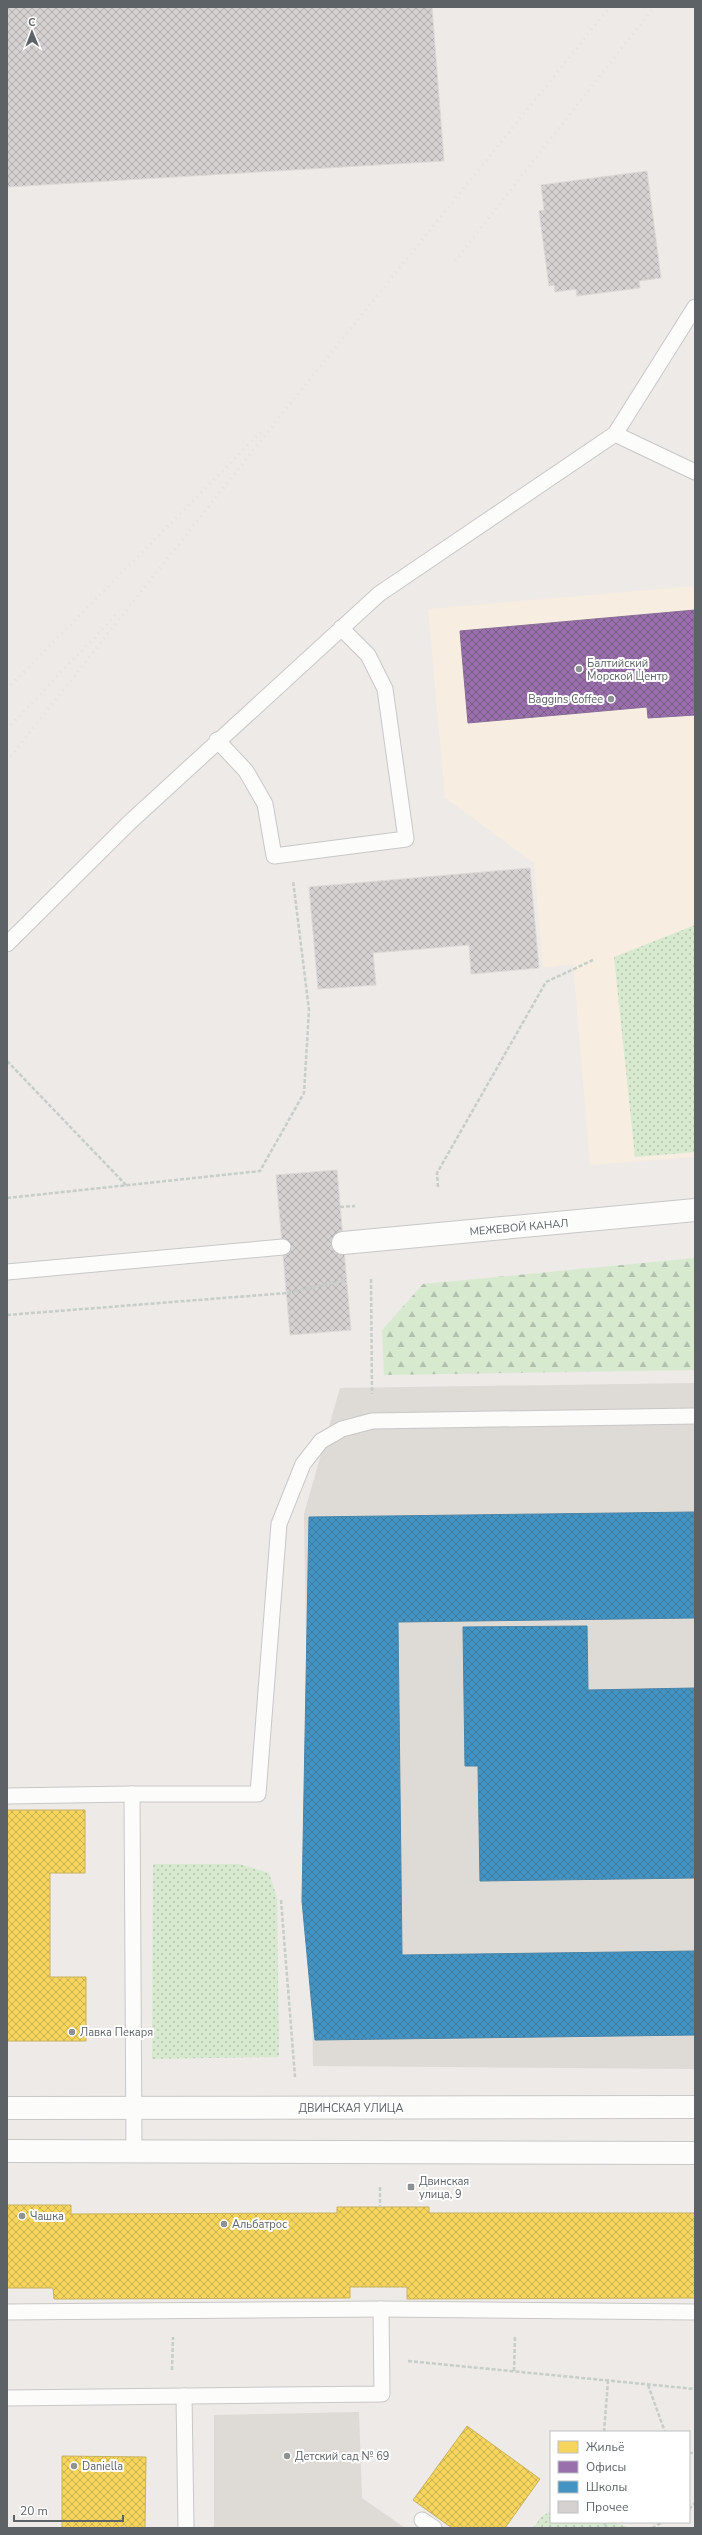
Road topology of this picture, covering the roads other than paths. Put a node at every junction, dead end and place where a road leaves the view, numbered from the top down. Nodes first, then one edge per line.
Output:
1 (695, 307) edge
2 (615, 434) junction
3 (695, 472) edge
4 (341, 628) junction
5 (217, 740) junction
6 (7, 944) edge
7 (695, 1210) edge
8 (343, 1243) dead end
9 (283, 1247) dead end
10 (7, 1272) edge
11 (695, 1416) edge
12 (132, 1794) junction
13 (7, 1796) edge
14 (695, 2107) edge
15 (7, 2108) edge
16 (134, 2108) junction
17 (7, 2151) edge
18 (134, 2151) junction
19 (695, 2153) edge
20 (381, 2309) junction
21 (7, 2312) edge
22 (695, 2312) edge
23 (177, 2396) junction
24 (7, 2398) edge
25 (186, 2528) edge

1 - 2 lane
2 - 3 lane
2 - 4 lane
4 - 5 lane
4 - 5 lane
5 - 6 lane
7 - 8 street, МЕЖЕВОЙ КАНАЛ
9 - 10 lane
11 - 12 lane
12 - 13 lane
12 - 16 lane
14 - 16 street, ДВИНСКАЯ УЛИЦА
15 - 16 street, ДВИНСКАЯ УЛИЦА
16 - 18 lane
17 - 18 street
18 - 19 street
20 - 21 lane
20 - 22 lane
20 - 23 lane
23 - 24 lane
23 - 25 lane

